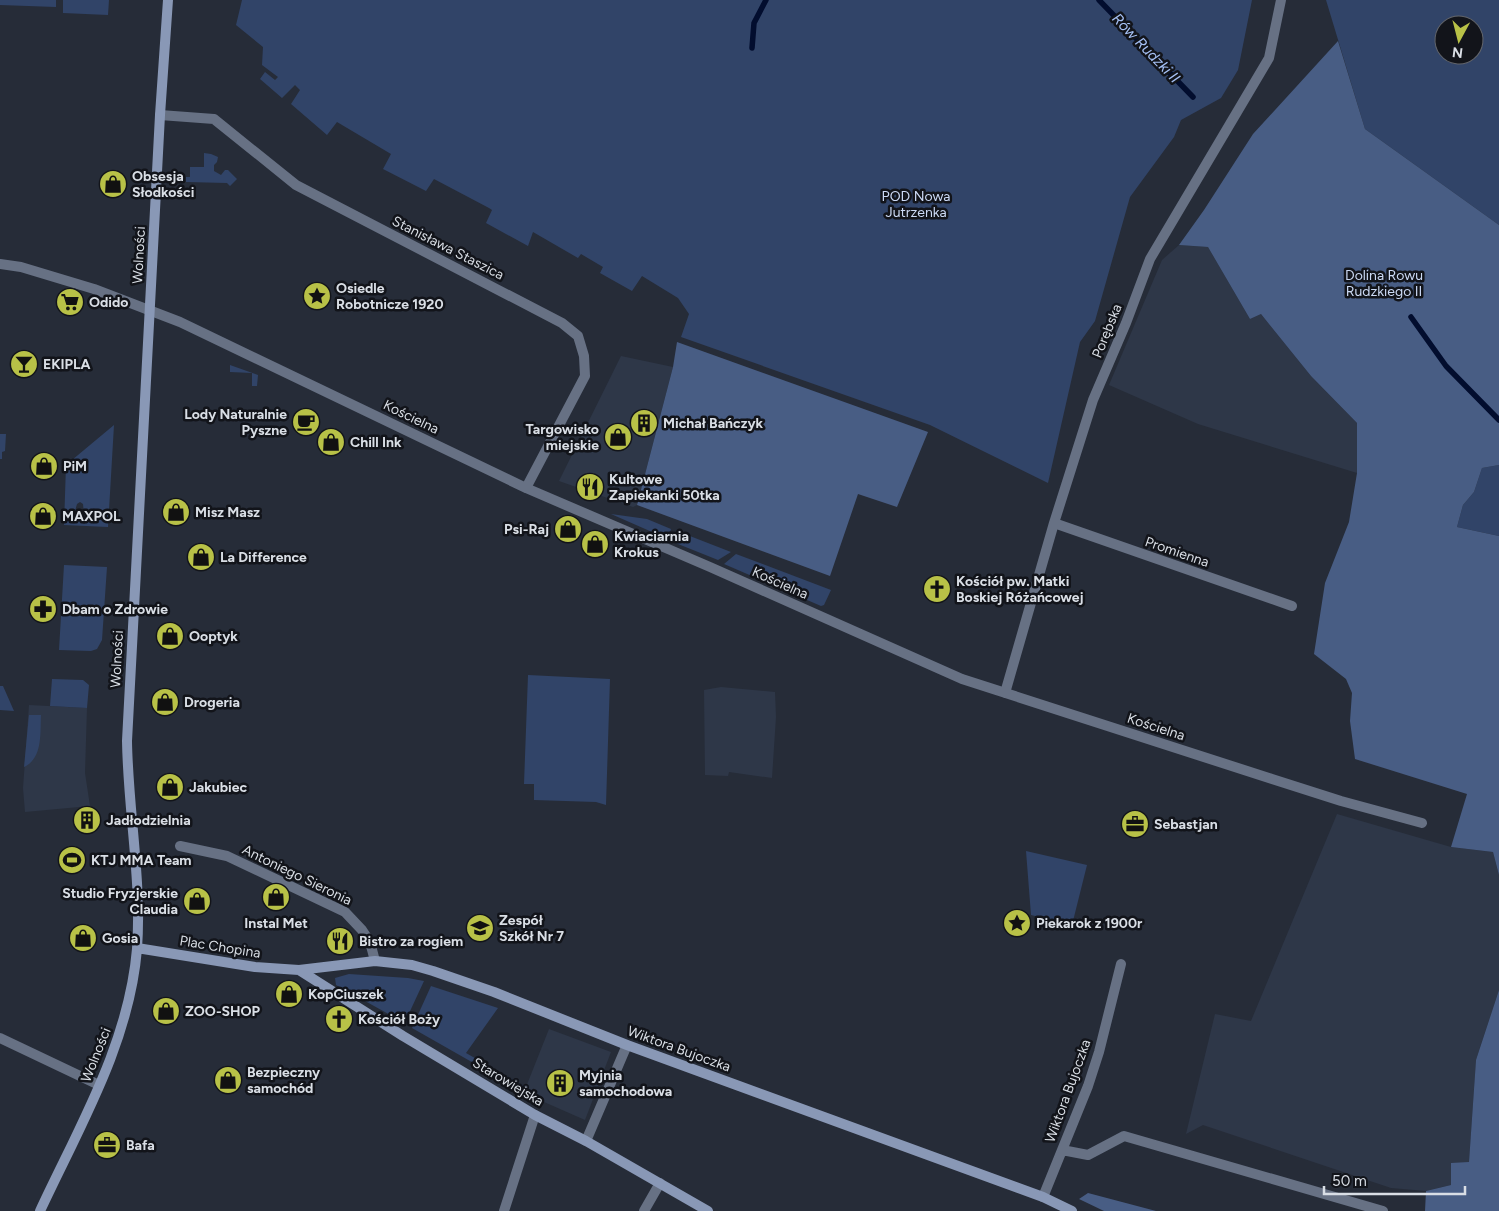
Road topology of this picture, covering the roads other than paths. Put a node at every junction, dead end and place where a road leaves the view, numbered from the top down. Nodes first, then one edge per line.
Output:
1 (168, 0) edge
2 (1281, 0) edge
3 (160, 115) junction
4 (0, 264) edge
5 (150, 310) junction
6 (526, 488) junction
7 (1054, 523) junction
8 (1292, 606) dead end
9 (1005, 693) junction
10 (1422, 823) dead end
11 (180, 846) dead end
12 (137, 948) junction
13 (375, 961) junction
14 (1121, 964) dead end
15 (298, 970) junction
16 (0, 1038) edge
17 (627, 1045) junction
18 (99, 1085) junction
19 (535, 1115) junction
20 (586, 1141) junction
21 (1062, 1150) junction
22 (660, 1183) junction
23 (1044, 1197) junction
24 (40, 1211) edge
25 (504, 1211) edge
26 (644, 1211) edge
27 (708, 1211) edge
28 (1072, 1211) edge
29 (1383, 1211) edge

1 - 3 street, Wolności
2 - 7 street, Porębska
3 - 5 street, Wolności
3 - 6 street, Stanisława Staszica
4 - 5 street, Kościelna
5 - 6 street, Kościelna
5 - 12 street, Wolności
6 - 9 street, Kościelna
7 - 8 street, Promienna
7 - 9 street, Porębska
9 - 10 street, Kościelna
11 - 13 street, Antoniego Sieronia
12 - 15 street, Plac Chopina
12 - 18 street, Wolności
13 - 15 street, Wiktora Bujoczka
13 - 17 street, Wiktora Bujoczka
14 - 21 street, Wiktora Bujoczka
15 - 19 street, Starowiejska
16 - 18 street
17 - 20 street
17 - 23 street, Wiktora Bujoczka
18 - 24 street, Wolności
19 - 20 street, Starowiejska
19 - 25 street
20 - 22 street, Starowiejska
21 - 23 street, Wiktora Bujoczka
21 - 29 street
22 - 26 street
22 - 27 street, Starowiejska
23 - 28 street, Wiktora Bujoczka

